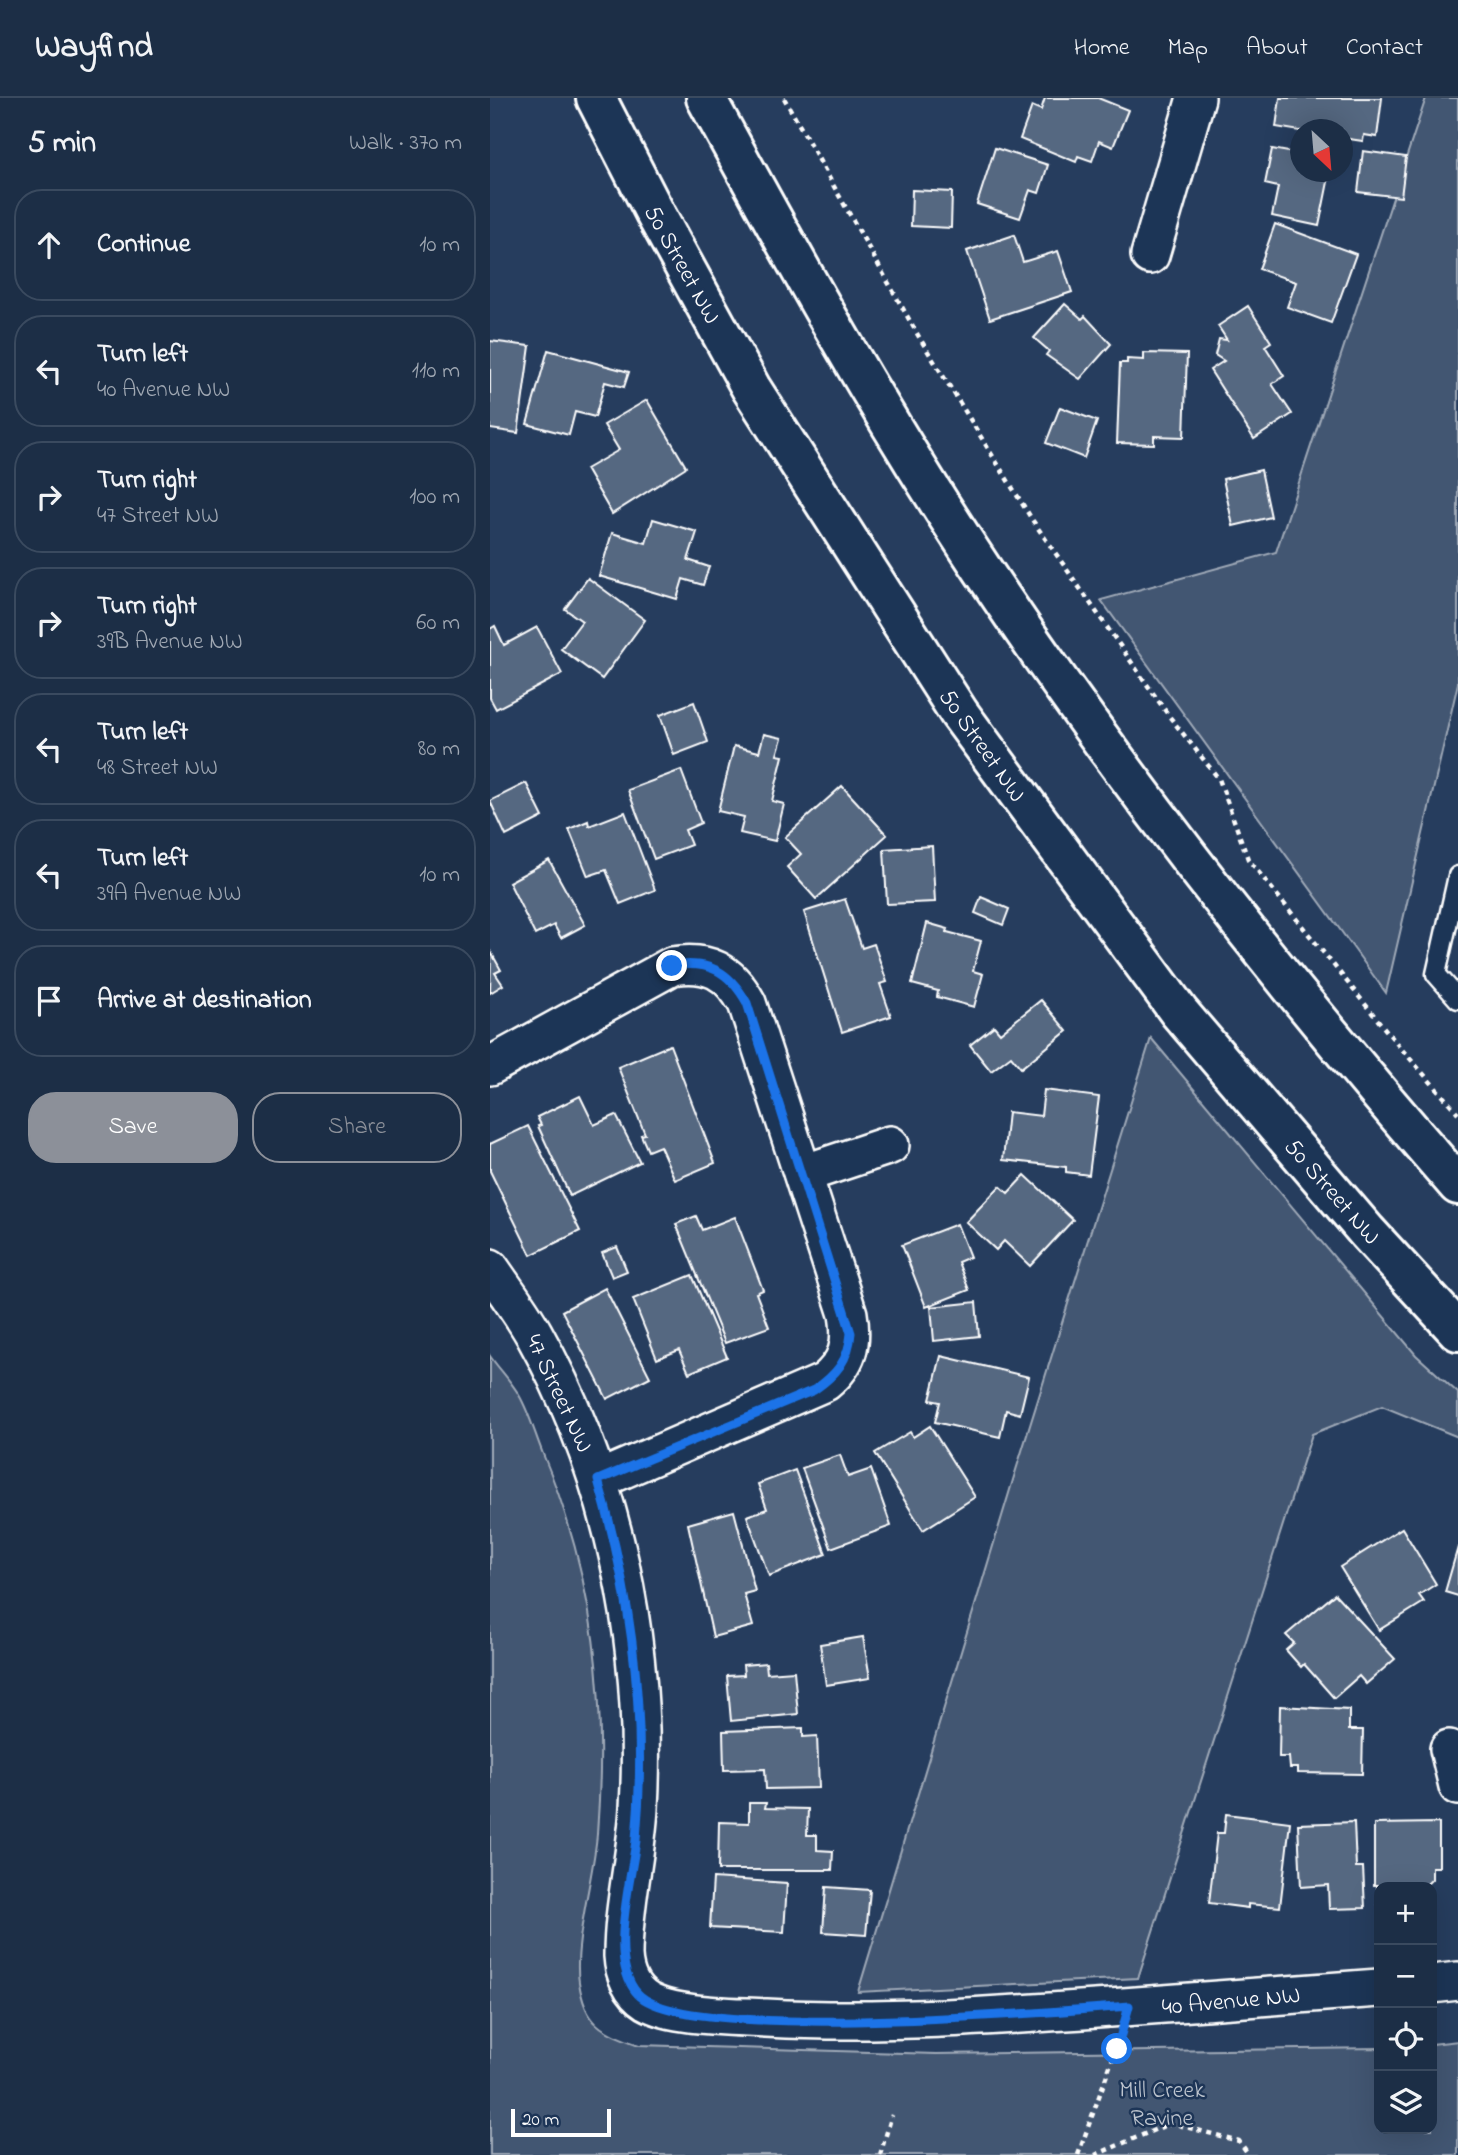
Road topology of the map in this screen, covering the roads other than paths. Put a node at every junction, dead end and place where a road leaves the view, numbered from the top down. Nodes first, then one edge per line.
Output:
1 (596, 98) edge
2 (706, 98) edge
3 (1196, 98) edge
4 (1150, 255) dead end
5 (1458, 876) edge
6 (1458, 999) edge
7 (490, 1066) edge
8 (890, 1145) dead end
9 (803, 1174) junction
10 (1458, 1185) edge
11 (490, 1268) edge
12 (1458, 1331) edge
13 (598, 1480) junction
14 (1449, 1749) dead end
15 (1458, 1786) edge
16 (1458, 1981) edge
17 (630, 1983) joint
18 (1437, 1983) edge
19 (1374, 1988) edge

1 - 12 main road, 50 Street NW
2 - 10 main road
3 - 4 street
5 - 6 lane
7 - 9 street
8 - 9 street
9 - 13 street
11 - 13 street, 47 Street NW
13 - 17 street, 47 Street NW
14 - 15 street
16 - 18 street
17 - 19 street, 40 Avenue NW

